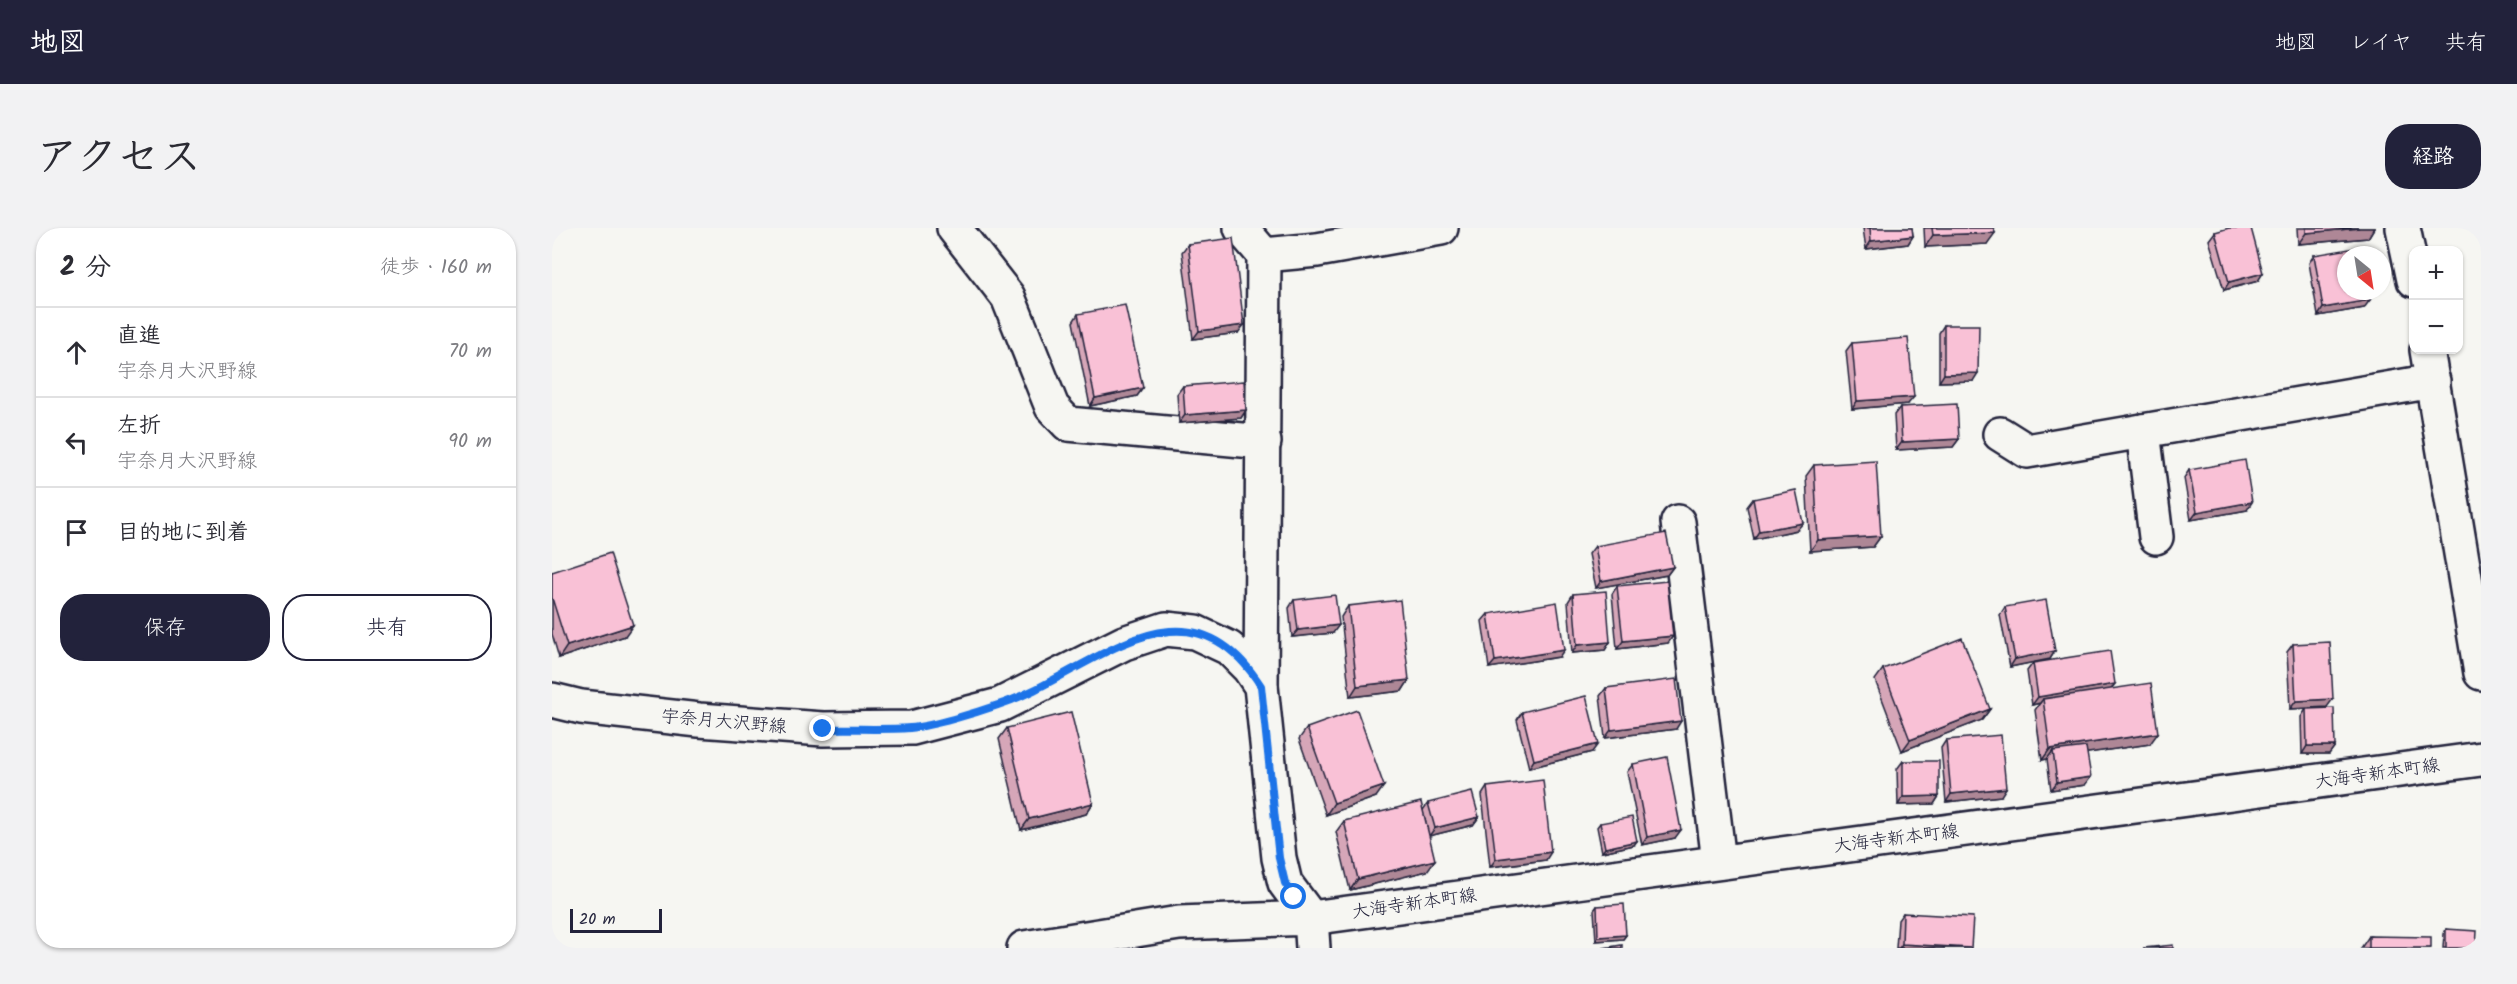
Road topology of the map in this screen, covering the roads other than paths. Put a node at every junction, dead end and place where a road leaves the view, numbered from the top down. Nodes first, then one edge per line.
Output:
1 (954, 228) edge
2 (1241, 228) edge
3 (1441, 228) edge
4 (2403, 228) edge
5 (1264, 255) junction
6 (2409, 256) edge
7 (2428, 354) edge
8 (2433, 381) junction
9 (2143, 431) junction
10 (2000, 434) dead end
11 (1264, 442) junction
12 (1678, 522) dead end
13 (2156, 537) dead end
14 (2481, 673) edge
15 (1261, 686) junction
16 (552, 700) edge
17 (2481, 759) edge
18 (1719, 862) junction
19 (1312, 933) edge
20 (1024, 948) edge

1 - 11 street
2 - 5 street
3 - 5 street
4 - 6 street
5 - 11 street
7 - 8 street
8 - 9 street
8 - 14 street
9 - 10 street
9 - 13 street
11 - 15 street
12 - 18 street
15 - 16 street, 宇奈月大沢野線
15 - 19 street
17 - 18 street, 大海寺新本町線
18 - 19 street, 大海寺新本町線
19 - 20 street, 大海寺新本町線

